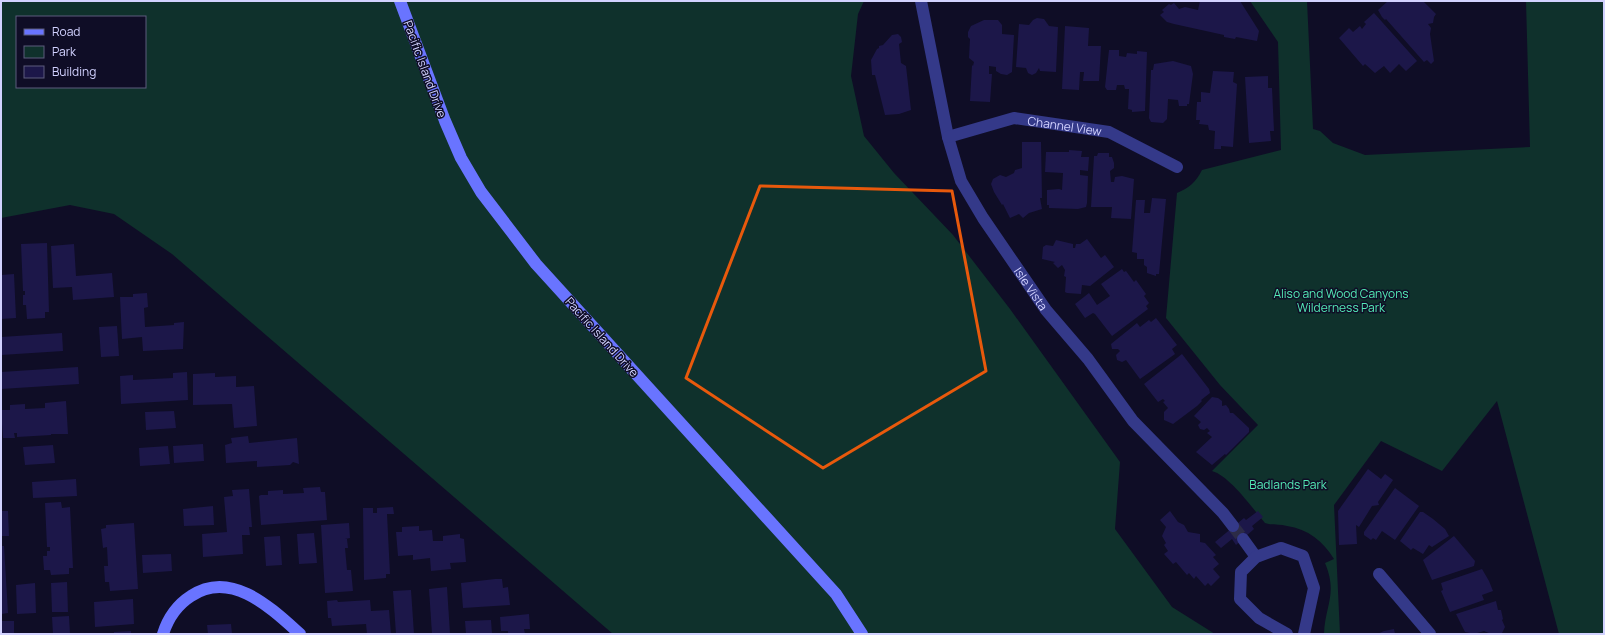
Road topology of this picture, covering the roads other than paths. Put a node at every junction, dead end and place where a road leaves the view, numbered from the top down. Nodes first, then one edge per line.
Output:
1 (400, 1) edge
2 (921, 1) edge
3 (948, 137) junction
4 (1177, 167) dead end
5 (1233, 526) tunnel mouth
6 (1243, 539) tunnel mouth
7 (1256, 557) junction
8 (1379, 574) dead end
9 (163, 634) edge
10 (300, 634) edge
11 (862, 634) edge
12 (1287, 634) edge
13 (1304, 634) edge
14 (1430, 634) edge

1 - 11 main road, Pacific Island Drive
2 - 3 street, Isle Vista
3 - 4 street, Channel View
3 - 5 street, Isle Vista
6 - 7 street
7 - 12 street
7 - 13 street
8 - 14 street
9 - 10 main road

